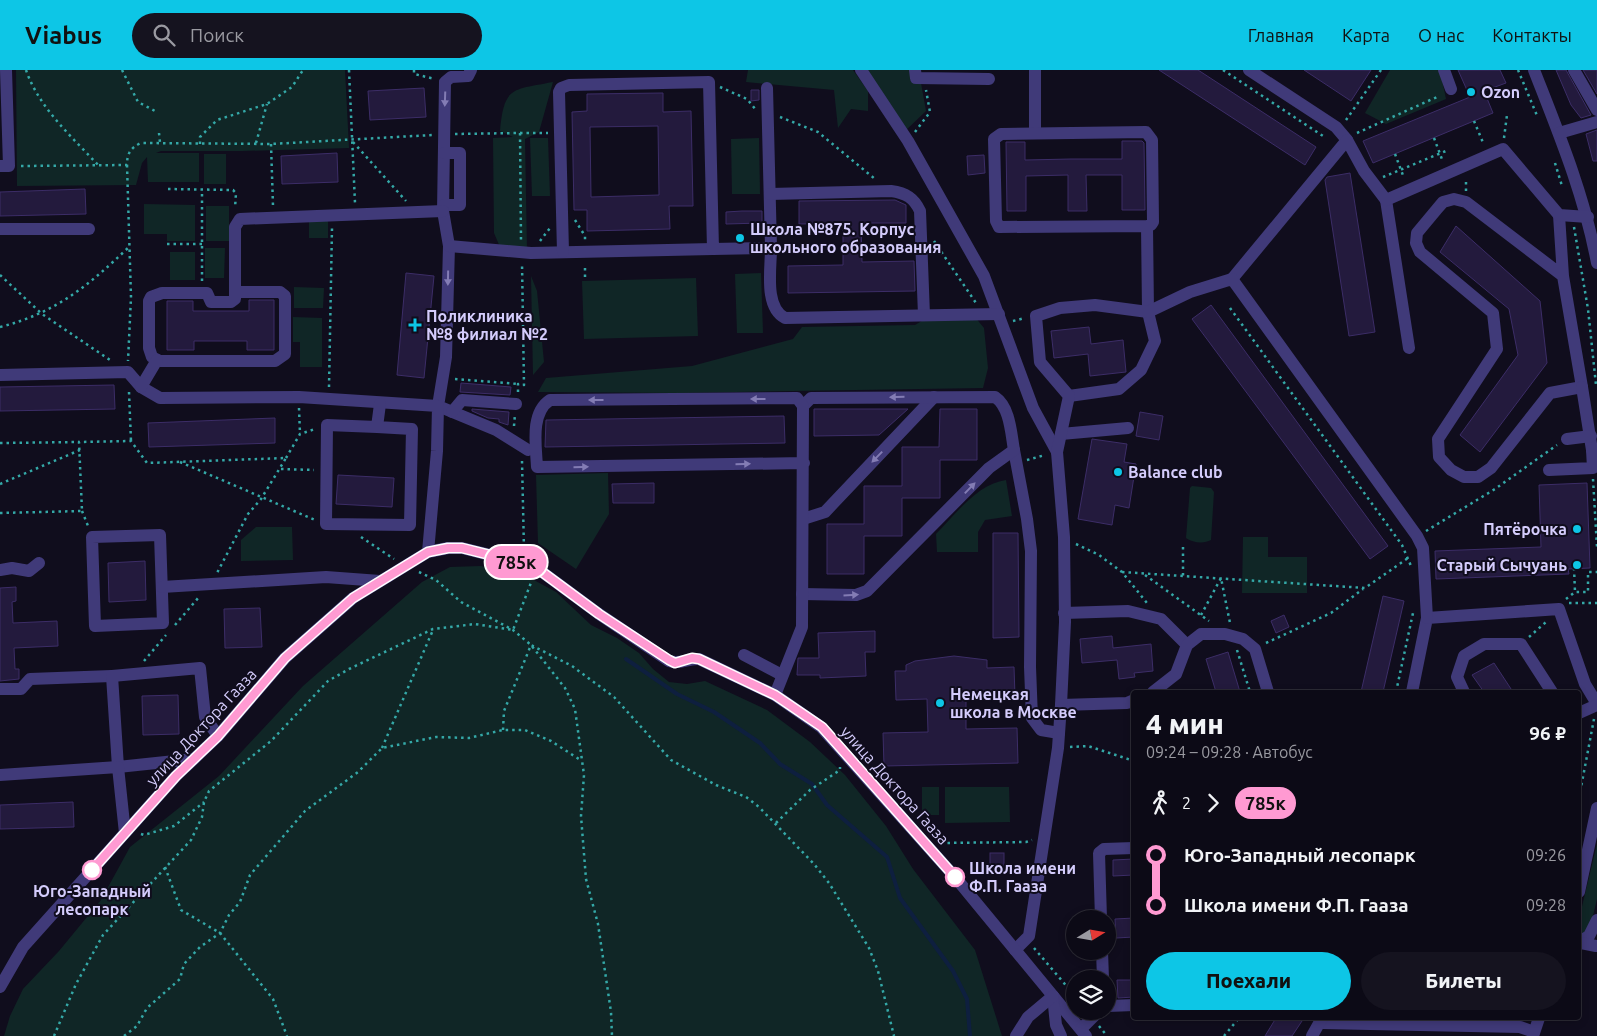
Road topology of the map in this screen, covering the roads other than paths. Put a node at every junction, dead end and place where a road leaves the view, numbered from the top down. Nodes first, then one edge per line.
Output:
1 (6, 70) edge
2 (470, 70) edge
3 (861, 70) edge
4 (915, 70) edge
5 (1035, 70) edge
6 (1249, 70) edge
7 (1444, 70) edge
8 (1534, 70) edge
9 (1574, 70) edge
10 (989, 79) dead end
11 (768, 88) dead end
12 (1450, 89) dead end
13 (1597, 110) edge
14 (1597, 122) edge
15 (1035, 133) junction
16 (1559, 133) junction
17 (1347, 140) junction
18 (4, 166) edge
19 (770, 194) junction
20 (1386, 200) junction
21 (443, 208) junction
22 (1560, 215) junction
23 (1588, 216) junction
24 (1147, 226) junction
25 (89, 229) dead end
26 (0, 230) edge
27 (448, 246) junction
28 (771, 248) junction
29 (713, 249) junction
30 (563, 252) junction
31 (1597, 261) edge
32 (1563, 276) junction
33 (1232, 279) junction
34 (236, 292) junction
35 (1148, 312) junction
36 (999, 314) junction
37 (924, 315) junction
38 (1409, 348) dead end
39 (157, 360) junction
40 (0, 375) edge
41 (141, 387) junction
42 (1582, 387) junction
43 (1069, 396) junction
44 (934, 397) junction
45 (380, 404) junction
46 (516, 404) dead end
47 (438, 406) junction
48 (803, 406) junction
49 (452, 412) junction
50 (377, 427) junction
51 (1128, 428) dead end
52 (1061, 434) junction
53 (1591, 436) junction
54 (1567, 438) road end
55 (525, 448) road end
56 (1014, 450) junction
57 (1594, 450) edge
58 (1057, 452) junction
59 (804, 463) junction
60 (1549, 470) dead end
61 (803, 519) junction
62 (410, 525) junction
63 (432, 526) junction
64 (428, 552) junction
65 (39, 563) dead end
66 (0, 570) edge
67 (380, 581) junction
68 (162, 587) junction
69 (802, 594) junction
70 (1064, 613) junction
71 (1427, 618) junction
72 (1188, 645) junction
73 (744, 655) dead end
74 (782, 675) junction
75 (112, 676) junction
76 (0, 689) edge
77 (1156, 690) edge
78 (1267, 690) edge
79 (1412, 690) edge
80 (1463, 690) edge
81 (1551, 690) edge
82 (775, 695) junction
83 (1131, 701) edge
84 (1061, 705) junction
85 (1596, 708) edge
86 (1581, 712) edge
87 (1059, 733) junction
88 (218, 736) junction
89 (194, 759) junction
90 (118, 767) junction
91 (0, 775) edge
92 (1597, 808) edge
93 (128, 831) junction
94 (1131, 848) edge
95 (1581, 883) edge
96 (1101, 910) edge
97 (1597, 920) edge
98 (1581, 941) edge
99 (1581, 942) edge
100 (1596, 946) edge
101 (1015, 950) junction
102 (0, 987) edge
103 (1053, 996) junction
104 (1131, 1005) edge
105 (1116, 1006) edge
106 (1092, 1020) edge
107 (1321, 1020) edge
108 (1538, 1020) edge
109 (1083, 1033) edge
110 (1534, 1034) edge
111 (1016, 1036) edge
112 (1061, 1036) edge
113 (1312, 1036) edge

1 - 18 street
2 -> 21 street
3 - 36 street
4 - 10 street
5 - 15 street
6 - 17 street
7 - 12 street
8 - 16 street
9 - 13 street
11 - 19 street
14 - 16 street
15 - 24 street
15 - 24 street
16 - 23 street
17 - 20 street
17 - 33 street
19 - 28 street
19 - 37 street
20 - 22 street
20 - 38 street
21 - 27 street
21 - 34 street
22 - 23 street
22 - 32 street
23 - 31 street
24 - 35 street
25 - 26 street
27 - 30 street
27 -> 47 street
28 - 29 street
28 - 37 street
29 - 30 street
29 - 30 street
32 - 42 street
32 - 42 street
33 - 35 street
33 - 71 street
34 - 39 street
34 - 39 street
35 - 43 street
35 - 43 street
36 - 37 street
36 - 58 street
39 - 41 street
40 - 41 street
41 - 45 street
42 - 53 street
43 - 52 street
44 -> 48 street
44 - 56 street
44 -> 61 street
45 - 47 street
45 - 50 street
46 - 49 street
47 - 49 street
47 - 63 street
48 - 59 street
48 -> 59 street
49 - 55 street
50 - 62 street
50 - 62 street
51 - 52 street
52 - 58 street
53 - 54 street
53 - 57 street
69 -> 56 street
56 - 87 street
57 - 60 street
58 - 70 street
59 - 61 street
61 - 69 street
62 - 63 street
63 - 64 street
64 - 67 street, улица Доктора Гааза
64 - 82 street, улица Доктора Гааза
65 - 66 street
67 - 68 street
67 - 88 street, улица Доктора Гааза
68 - 68 street
69 - 74 street
70 - 72 street
70 - 84 street
71 - 79 street
71 - 85 street
72 - 77 street
72 - 78 street
73 - 74 street
74 - 82 street
75 - 76 street
75 - 88 street
75 - 90 street
80 - 81 street
82 - 101 street, улица Доктора Гааза
83 - 84 street
84 - 87 street
85 - 86 street
87 - 101 street
88 - 89 street, улица Доктора Гааза
89 - 90 street
89 - 93 street, улица Доктора Гааза
90 - 91 street
90 - 93 street
92 - 95 street
93 - 102 street, улица Доктора Гааза
94 - 96 street
97 - 98 street
99 - 100 street
101 - 103 street, улица Доктора Гааза
103 - 109 street, улица Доктора Гааза
103 - 111 street
103 - 112 street
104 - 105 street
106 - 109 street
107 - 110 street
107 - 113 street
108 - 110 street

